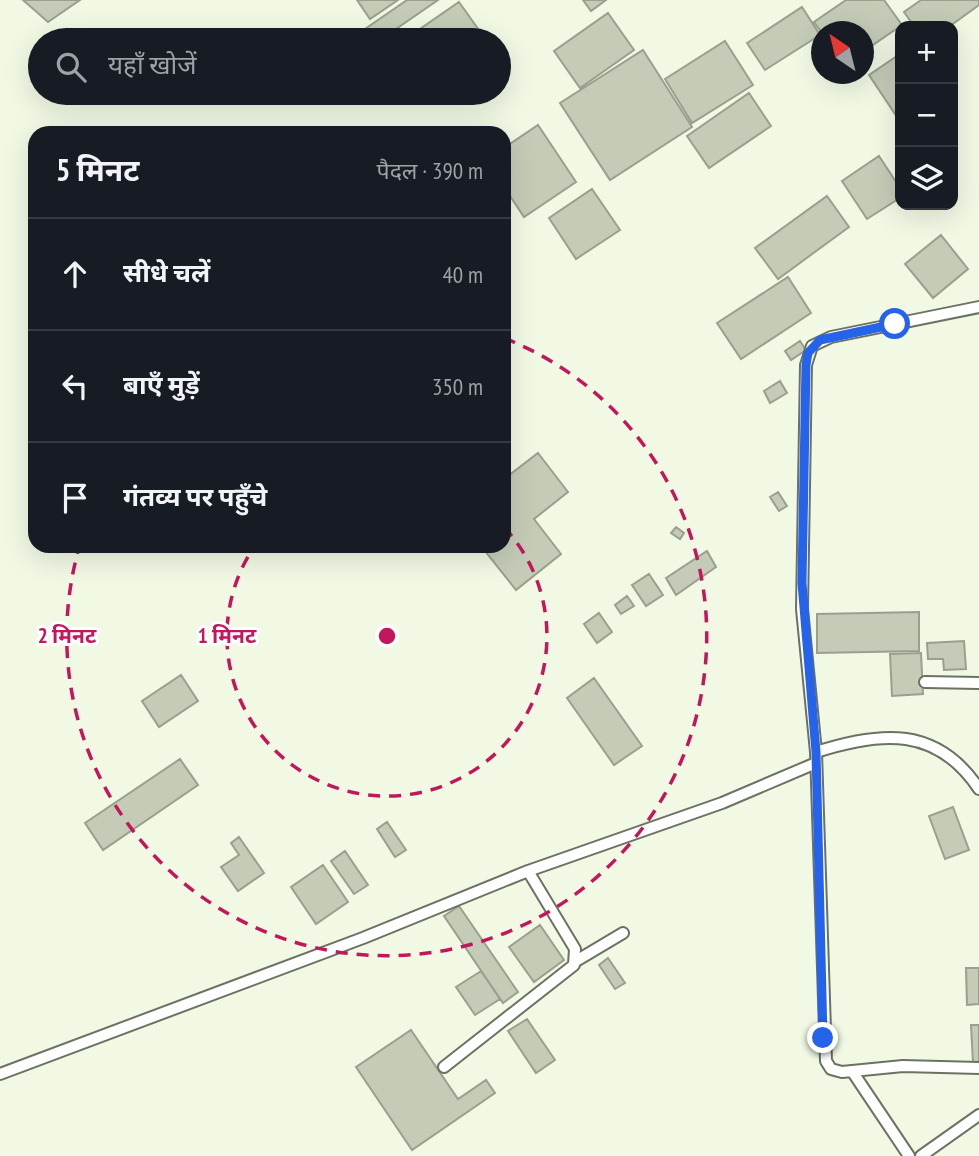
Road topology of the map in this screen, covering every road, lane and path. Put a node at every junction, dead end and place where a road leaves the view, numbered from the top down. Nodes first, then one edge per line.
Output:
1 (979, 307) edge
2 (925, 682) dead end
3 (979, 683) edge
4 (816, 757) junction
5 (979, 789) edge
6 (528, 872) junction
7 (623, 933) dead end
8 (576, 961) junction
9 (444, 1067) dead end
10 (979, 1068) edge
11 (852, 1071) junction
12 (0, 1074) edge
13 (979, 1115) edge
14 (909, 1156) edge
15 (921, 1156) edge

1 - 4 street
2 - 3 street
4 - 5 street
4 - 6 street
4 - 11 street
6 - 8 street
6 - 12 street
7 - 8 street
8 - 9 street
10 - 11 street
11 - 14 street
13 - 15 street

